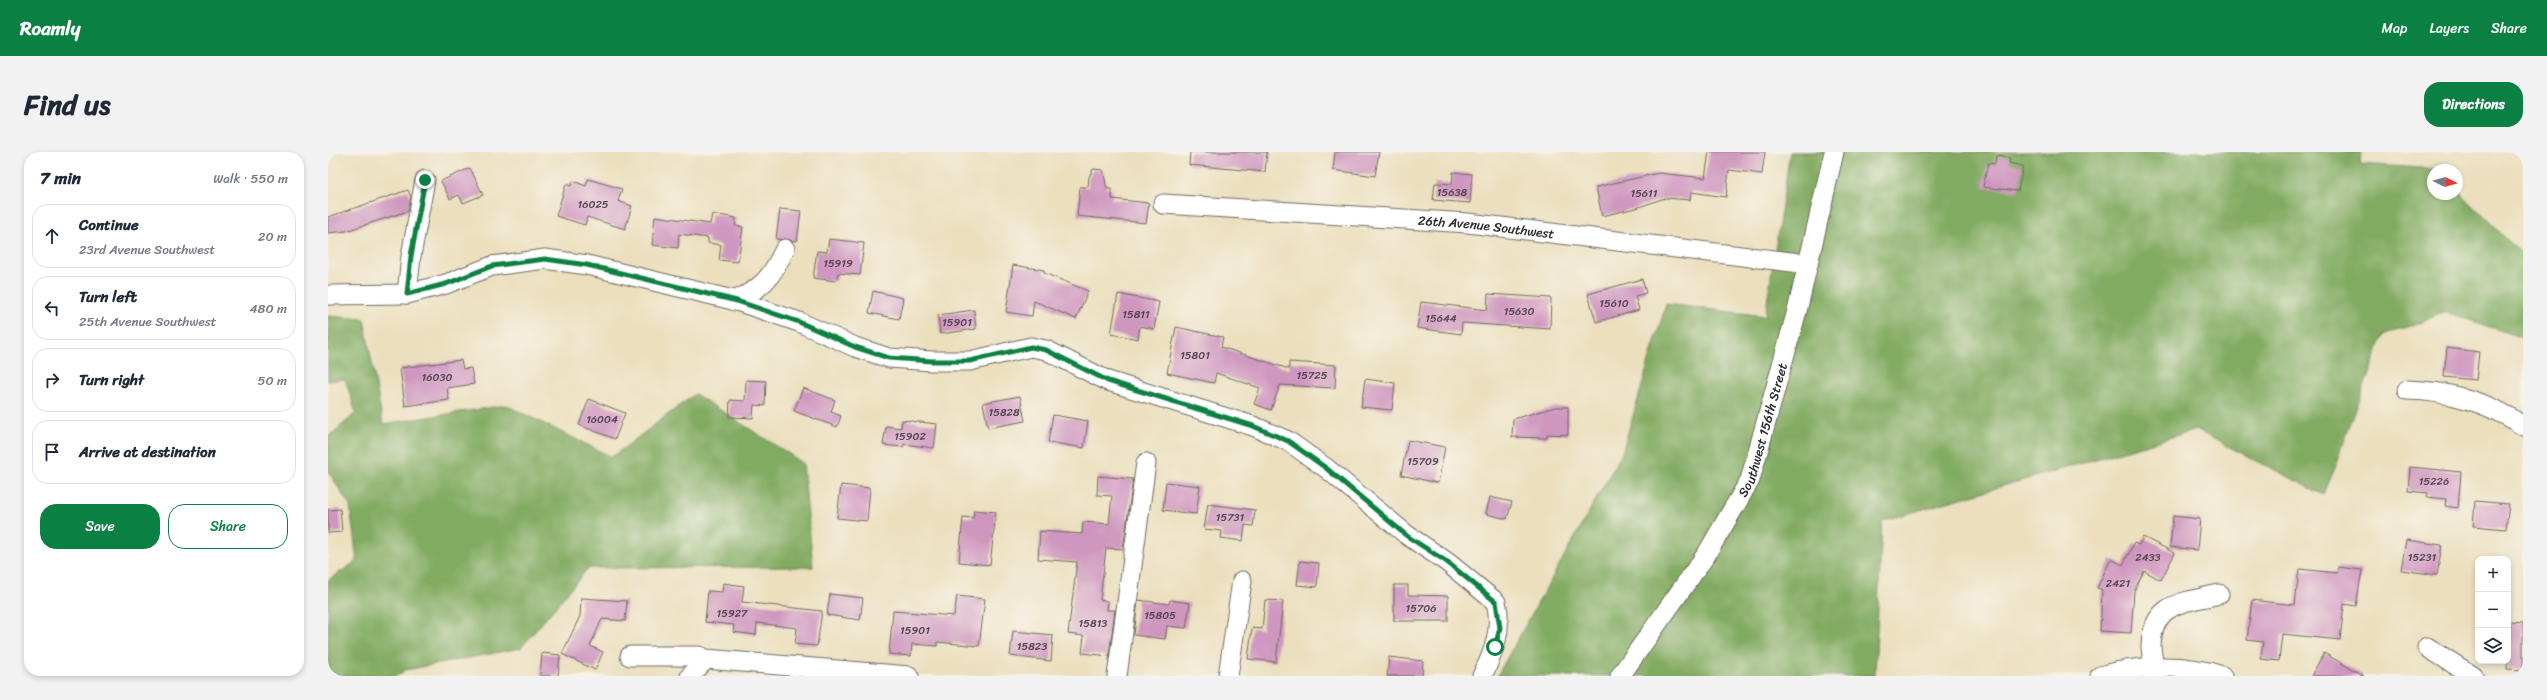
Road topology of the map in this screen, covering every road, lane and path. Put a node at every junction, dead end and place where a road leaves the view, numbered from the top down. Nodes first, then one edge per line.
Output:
1 (1834, 152) edge
2 (425, 180) dead end
3 (1163, 204) dead end
4 (784, 249) dead end
5 (1808, 264) junction
6 (407, 294) junction
7 (328, 295) edge
8 (734, 301) junction
9 (2407, 390) dead end
10 (2523, 426) edge
11 (1146, 462) dead end
12 (1242, 581) dead end
13 (2219, 594) dead end
14 (2427, 647) dead end
15 (630, 656) dead end
16 (706, 659) junction
17 (2155, 672) edge
18 (690, 676) edge
19 (908, 676) edge
20 (1117, 676) edge
21 (1228, 676) edge
22 (1482, 676) edge
23 (1620, 676) edge
24 (2100, 676) edge
25 (2222, 676) edge
26 (2473, 676) edge

1 - 5 street, Southwest 156th Street
2 - 6 street
3 - 5 street, 26th Avenue Southwest
4 - 8 street
5 - 23 street, Southwest 156th Street
6 - 7 street
6 - 8 street
8 - 22 street
9 - 10 street
11 - 20 street
12 - 21 street
13 - 17 street
14 - 26 street
15 - 16 street
16 - 18 street
16 - 19 street
17 - 24 street
17 - 25 street

